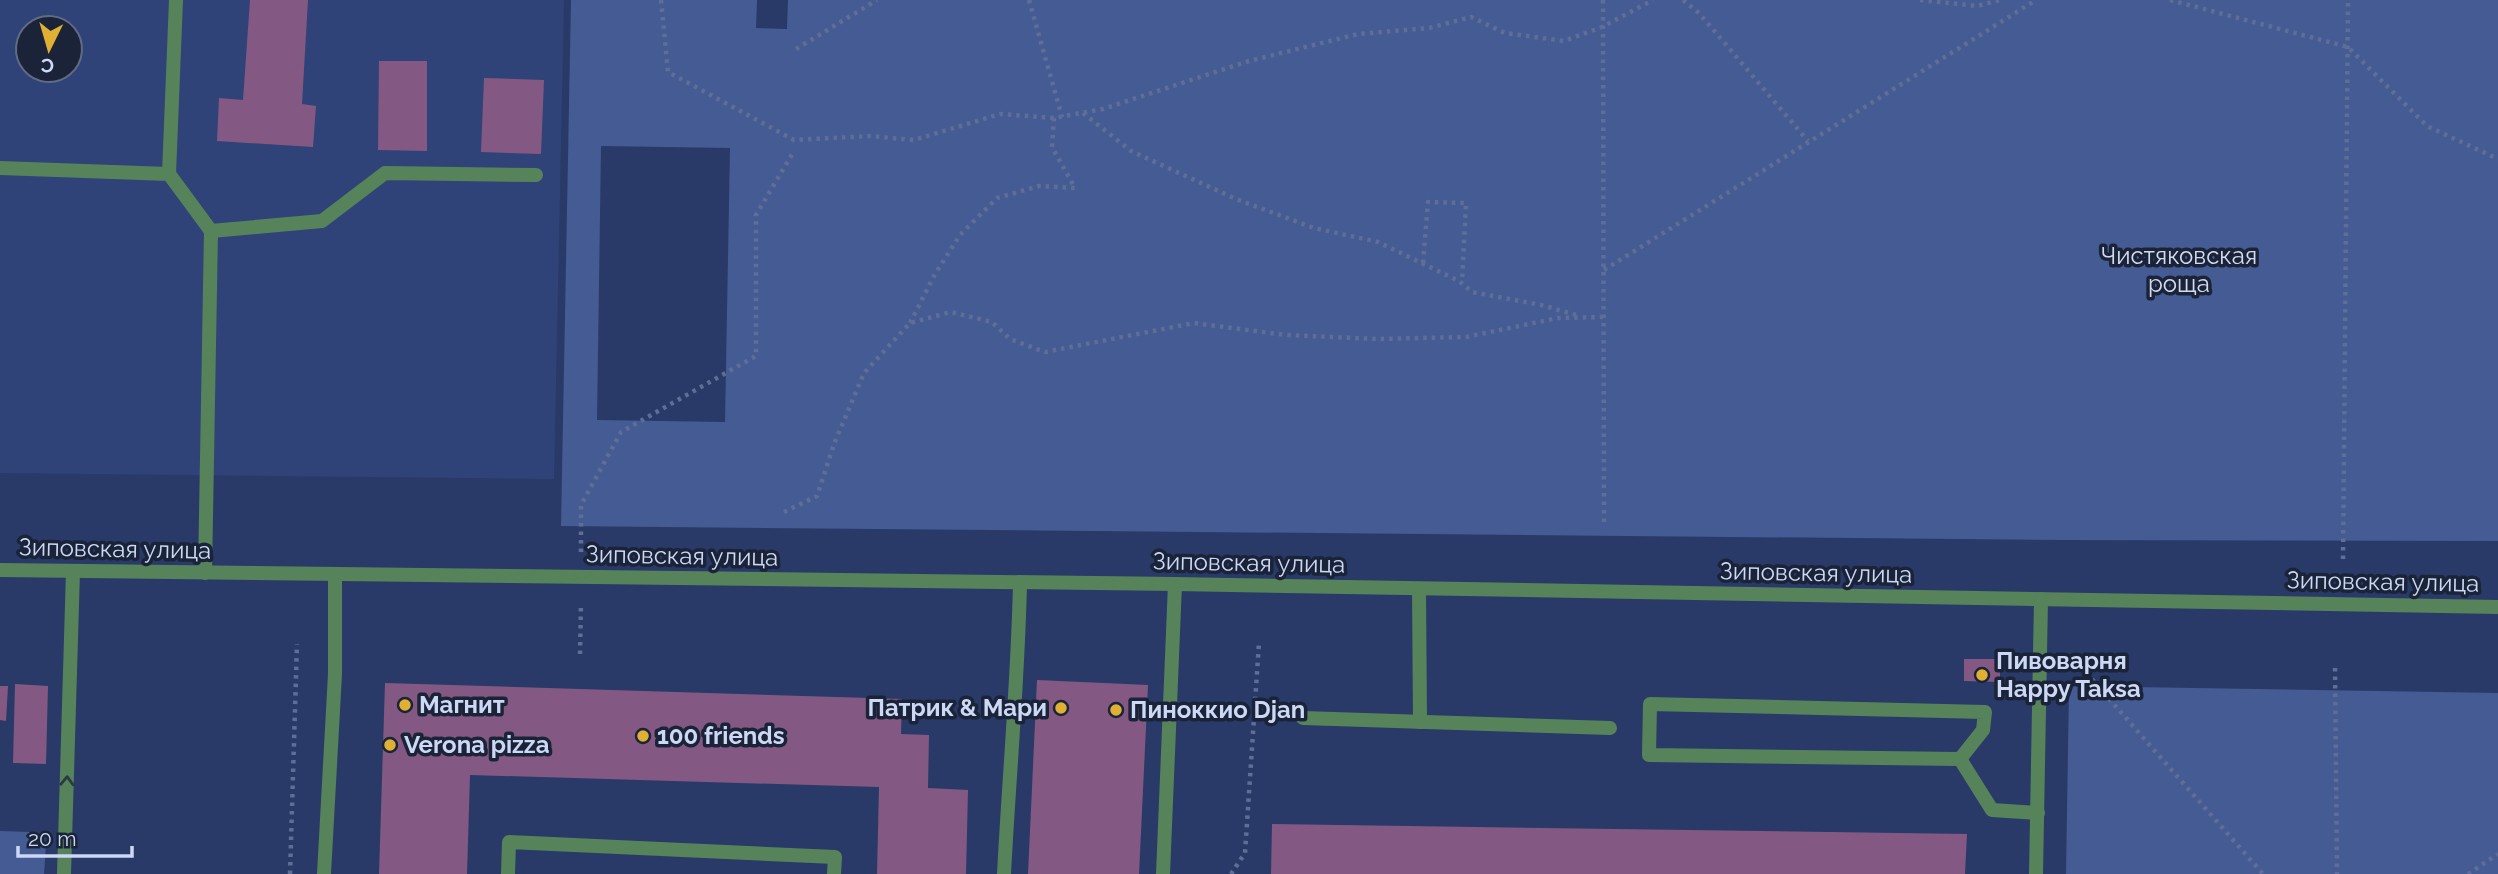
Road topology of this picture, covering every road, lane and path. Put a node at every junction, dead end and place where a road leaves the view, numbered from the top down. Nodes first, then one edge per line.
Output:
1 (176, 0) edge
2 (661, 0) edge
3 (877, 0) edge
4 (1028, 0) edge
5 (1603, 0) edge
6 (1653, 0) edge
7 (1683, 0) edge
8 (1920, 0) edge
9 (2000, 0) edge
10 (2036, 0) edge
11 (2170, 0) edge
12 (2348, 0) edge
13 (1602, 27) junction
14 (2348, 47) junction
15 (796, 49) dead end
16 (1082, 113) junction
17 (1062, 117) junction
18 (1054, 118) junction
19 (1808, 141) junction
20 (794, 151) dead end
21 (2498, 159) edge
22 (0, 168) edge
23 (169, 174) junction
24 (536, 175) dead end
25 (211, 231) junction
26 (1423, 263) junction
27 (1603, 271) junction
28 (1462, 284) junction
29 (1603, 317) junction
30 (1585, 318) junction
31 (910, 323) junction
32 (582, 505) dead end
33 (784, 512) dead end
34 (1604, 522) dead end
35 (2343, 559) dead end
36 (0, 570) edge
37 (73, 571) junction
38 (205, 573) junction
39 (335, 575) junction
40 (1020, 583) junction
41 (1175, 584) junction
42 (1419, 589) junction
43 (2041, 599) junction
44 (2498, 607) edge
45 (1259, 643) dead end
46 (297, 644) dead end
47 (2075, 660) dead end
48 (2335, 668) dead end
49 (1303, 718) dead end
50 (1420, 722) junction
51 (1610, 728) dead end
52 (1960, 759) junction
53 (2038, 813) junction
54 (2498, 854) edge
55 (64, 874) edge
56 (290, 874) edge
57 (324, 874) edge
58 (508, 874) edge
59 (834, 874) edge
60 (1004, 874) edge
61 (1163, 874) edge
62 (1231, 874) edge
63 (2036, 874) edge
64 (2263, 874) edge
65 (2337, 874) edge
66 (2468, 874) edge

1 - 23 street
2 - 18 path
3 - 15 path
4 - 17 path
5 - 13 path
6 - 13 path
7 - 19 path
8 - 9 path
10 - 19 path
11 - 14 path
12 - 14 path
13 - 16 path
13 - 27 path
14 - 21 path
14 - 35 path
16 - 17 path
16 - 26 path
17 - 18 path
18 - 31 path
19 - 27 path
20 - 32 path
22 - 23 street
23 - 25 street
24 - 25 street
25 - 38 street
26 - 28 path
26 - 28 path
27 - 29 path
28 - 30 path
29 - 30 path
29 - 34 path
30 - 31 path
31 - 33 path
36 - 37 street, Зиповская улица
37 - 38 street, Зиповская улица
55 -> 37 street
38 - 39 street, Зиповская улица
39 - 40 street, Зиповская улица
39 - 57 street
40 - 41 street, Зиповская улица
40 - 60 street
41 - 42 street, Зиповская улица
41 - 61 street
42 - 43 street, Зиповская улица
42 - 50 street
43 - 44 street, Зиповская улица
43 - 53 street
45 - 62 path
46 - 56 path
47 - 64 path
48 - 65 path
49 - 50 street
50 - 51 street
52 - 52 street
52 - 53 street
53 - 63 street
54 - 66 path
58 - 59 street

